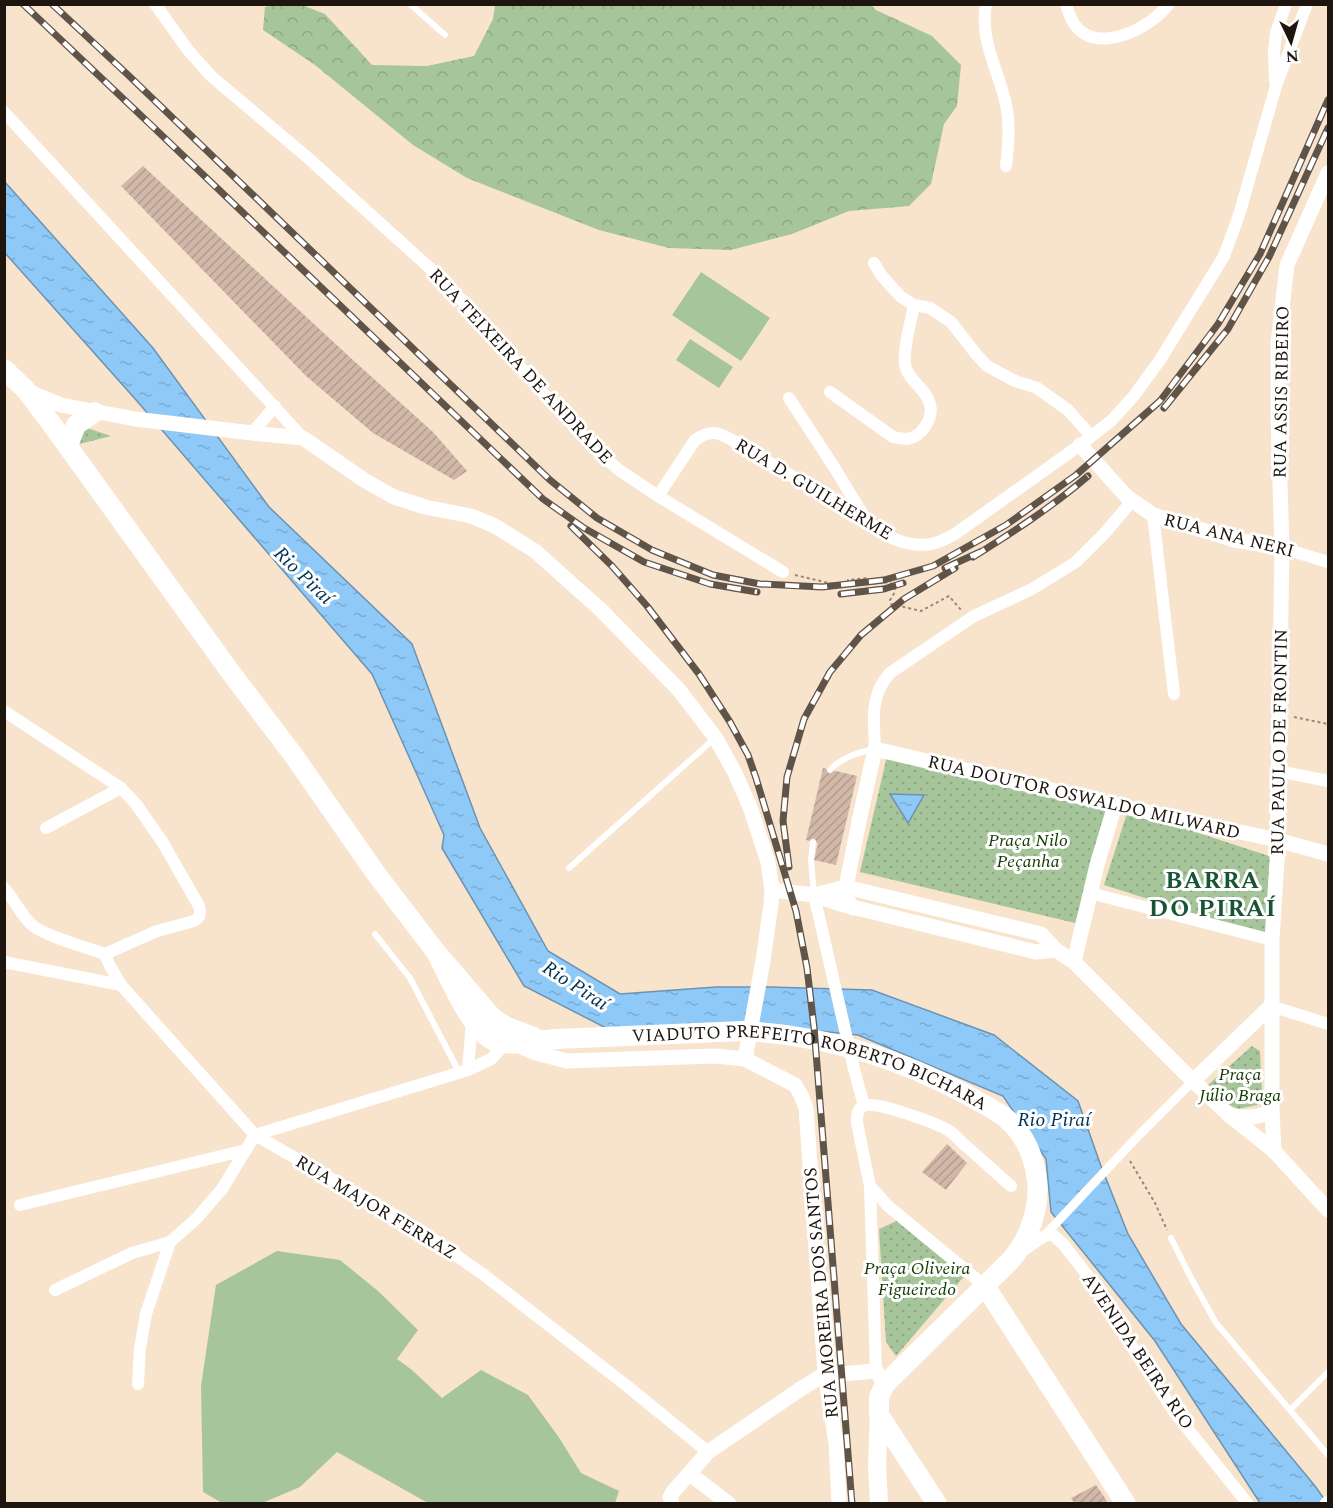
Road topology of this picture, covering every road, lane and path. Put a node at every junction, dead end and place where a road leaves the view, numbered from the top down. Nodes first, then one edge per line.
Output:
1 (155, 4) edge
2 (410, 4) edge
3 (986, 4) edge
4 (1066, 4) edge
5 (1170, 4) edge
6 (1286, 4) edge
7 (1307, 4) edge
8 (445, 35) dead end
9 (1276, 86) junction
10 (4, 112) edge
11 (1006, 166) dead end
12 (1329, 173) edge
13 (874, 264) dead end
14 (914, 304) junction
15 (4, 369) edge
16 (26, 390) junction
17 (830, 392) dead end
18 (789, 398) dead end
19 (275, 406) junction
20 (95, 412) junction
21 (250, 433) junction
22 (303, 438) junction
23 (1086, 444) junction
24 (68, 446) junction
25 (658, 496) junction
26 (1130, 499) junction
27 (1153, 515) junction
28 (867, 522) junction
29 (1282, 548) junction
30 (1329, 562) edge
31 (783, 572) joint
32 (957, 604) dead end
33 (1174, 693) dead end
34 (4, 711) edge
35 (1279, 714) junction
36 (1329, 724) edge
37 (715, 737) junction
38 (875, 749) junction
39 (830, 770) dead end
40 (1278, 771) junction
41 (1329, 781) edge
42 (121, 788) junction
43 (1115, 805) junction
44 (46, 828) dead end
45 (1277, 840) junction
46 (813, 842) dead end
47 (1329, 854) edge
48 (569, 868) dead end
49 (846, 887) junction
50 (4, 888) edge
51 (772, 890) junction
52 (1090, 893) junction
53 (814, 895) junction
54 (853, 908) junction
55 (375, 934) dead end
56 (1272, 940) junction
57 (1056, 950) junction
58 (105, 954) junction
59 (4, 962) edge
60 (1074, 962) junction
61 (121, 985) junction
62 (1271, 1006) junction
63 (479, 1016) junction
64 (1329, 1024) edge
65 (510, 1039) junction
66 (745, 1059) junction
67 (464, 1071) junction
68 (1193, 1082) junction
69 (864, 1106) junction
70 (1272, 1110) junction
71 (1229, 1115) junction
72 (255, 1135) junction
73 (246, 1150) junction
74 (1274, 1151) junction
75 (1128, 1157) dead end
76 (870, 1186) junction
77 (1011, 1186) dead end
78 (20, 1205) dead end
79 (888, 1206) junction
80 (1329, 1209) edge
81 (872, 1218) junction
82 (1042, 1231) junction
83 (1170, 1238) joint
84 (170, 1242) junction
85 (985, 1286) junction
86 (55, 1290) dead end
87 (1329, 1372) edge
88 (825, 1374) junction
89 (880, 1377) junction
90 (138, 1384) dead end
91 (1290, 1410) junction
92 (879, 1415) junction
93 (708, 1452) junction
94 (1329, 1455) edge
95 (690, 1474) junction
96 (672, 1503) edge
97 (729, 1503) edge
98 (839, 1503) edge
99 (879, 1503) edge
100 (937, 1503) edge
101 (1126, 1503) edge
102 (1248, 1503) edge

1 - 25 street, RUA TEIXEIRA DE ANDRADE
2 - 8 lane
3 - 11 street
4 - 5 street
6 - 9 street
7 - 9 street
9 - 23 street, RUA D. GUILHERME
10 - 19 street
12 - 29 street, RUA ASSIS RIBEIRO
13 - 14 street
14 - 17 street
14 - 23 street
15 - 16 main road
16 - 20 street
16 - 24 main road
18 - 28 street
19 - 21 street
19 - 22 street
20 - 21 street
20 - 24 main road
21 - 22 street
22 - 37 street
23 - 26 street, RUA ANA NERI
23 - 28 street, RUA D. GUILHERME
24 - 63 main road
25 - 28 street, RUA D. GUILHERME
25 - 31 street, RUA TEIXEIRA DE ANDRADE
26 - 27 street, RUA ANA NERI
26 - 38 street
27 - 29 street, RUA ANA NERI
27 - 33 street
29 - 30 street, RUA ANA NERI
29 - 35 street, RUA PAULO DE FRONTIN
31 - 32 path
34 - 42 street
35 - 36 path
35 - 40 street, RUA PAULO DE FRONTIN
37 - 48 lane
37 - 51 street
38 - 39 lane
38 - 43 street, RUA DOUTOR OSWALDO MILWARD
38 - 49 street
40 - 41 street
40 - 45 street, RUA PAULO DE FRONTIN
42 - 44 street
42 - 58 street
43 - 45 street, RUA DOUTOR OSWALDO MILWARD
43 - 52 street
45 - 47 street, RUA DOUTOR OSWALDO MILWARD
45 - 56 street, RUA PAULO DE FRONTIN
46 - 53 lane
49 - 53 street
49 - 54 street
49 - 57 street
50 - 58 street
51 - 53 street
51 - 66 street
52 - 56 street
52 - 60 street
53 - 54 street
53 - 69 street
54 - 57 street
55 - 67 lane
56 - 62 street, RUA PAULO DE FRONTIN
57 - 60 street
58 - 61 street, RUA MAJOR FERRAZ
59 - 61 street
60 - 68 street
61 - 72 street, RUA MAJOR FERRAZ
62 - 64 street
62 - 68 street
62 - 70 street, RUA PAULO DE FRONTIN
63 - 65 main road
63 - 67 street
65 - 66 street
65 - 67 street
65 - 82 main road, VIADUTO PREFEITO ROBERTO BICHARA
66 - 88 street, RUA MOREIRA DOS SANTOS
67 - 72 street
68 - 71 street
68 - 82 street
69 - 76 street
69 - 77 street
70 - 71 street
70 - 74 street, RUA PAULO DE FRONTIN
71 - 74 street
72 - 73 street
72 - 93 street, RUA MAJOR FERRAZ
73 - 78 street
73 - 84 street
74 - 80 street
75 - 83 path
76 - 79 street
76 - 81 street
79 - 81 street
79 - 85 street
81 - 89 street
82 - 85 main road, VIADUTO PREFEITO ROBERTO BICHARA
82 - 102 street, AVENIDA BEIRA RIO
83 - 91 lane
84 - 86 street
84 - 90 street
85 - 89 main road, VIADUTO PREFEITO ROBERTO BICHARA
85 - 101 main road
87 - 91 lane
88 - 89 street
88 - 93 street
88 - 98 street, RUA MOREIRA DOS SANTOS
89 - 92 main road
91 - 94 lane
92 - 99 main road
92 - 100 main road
93 - 95 street
95 - 96 street
95 - 97 street

